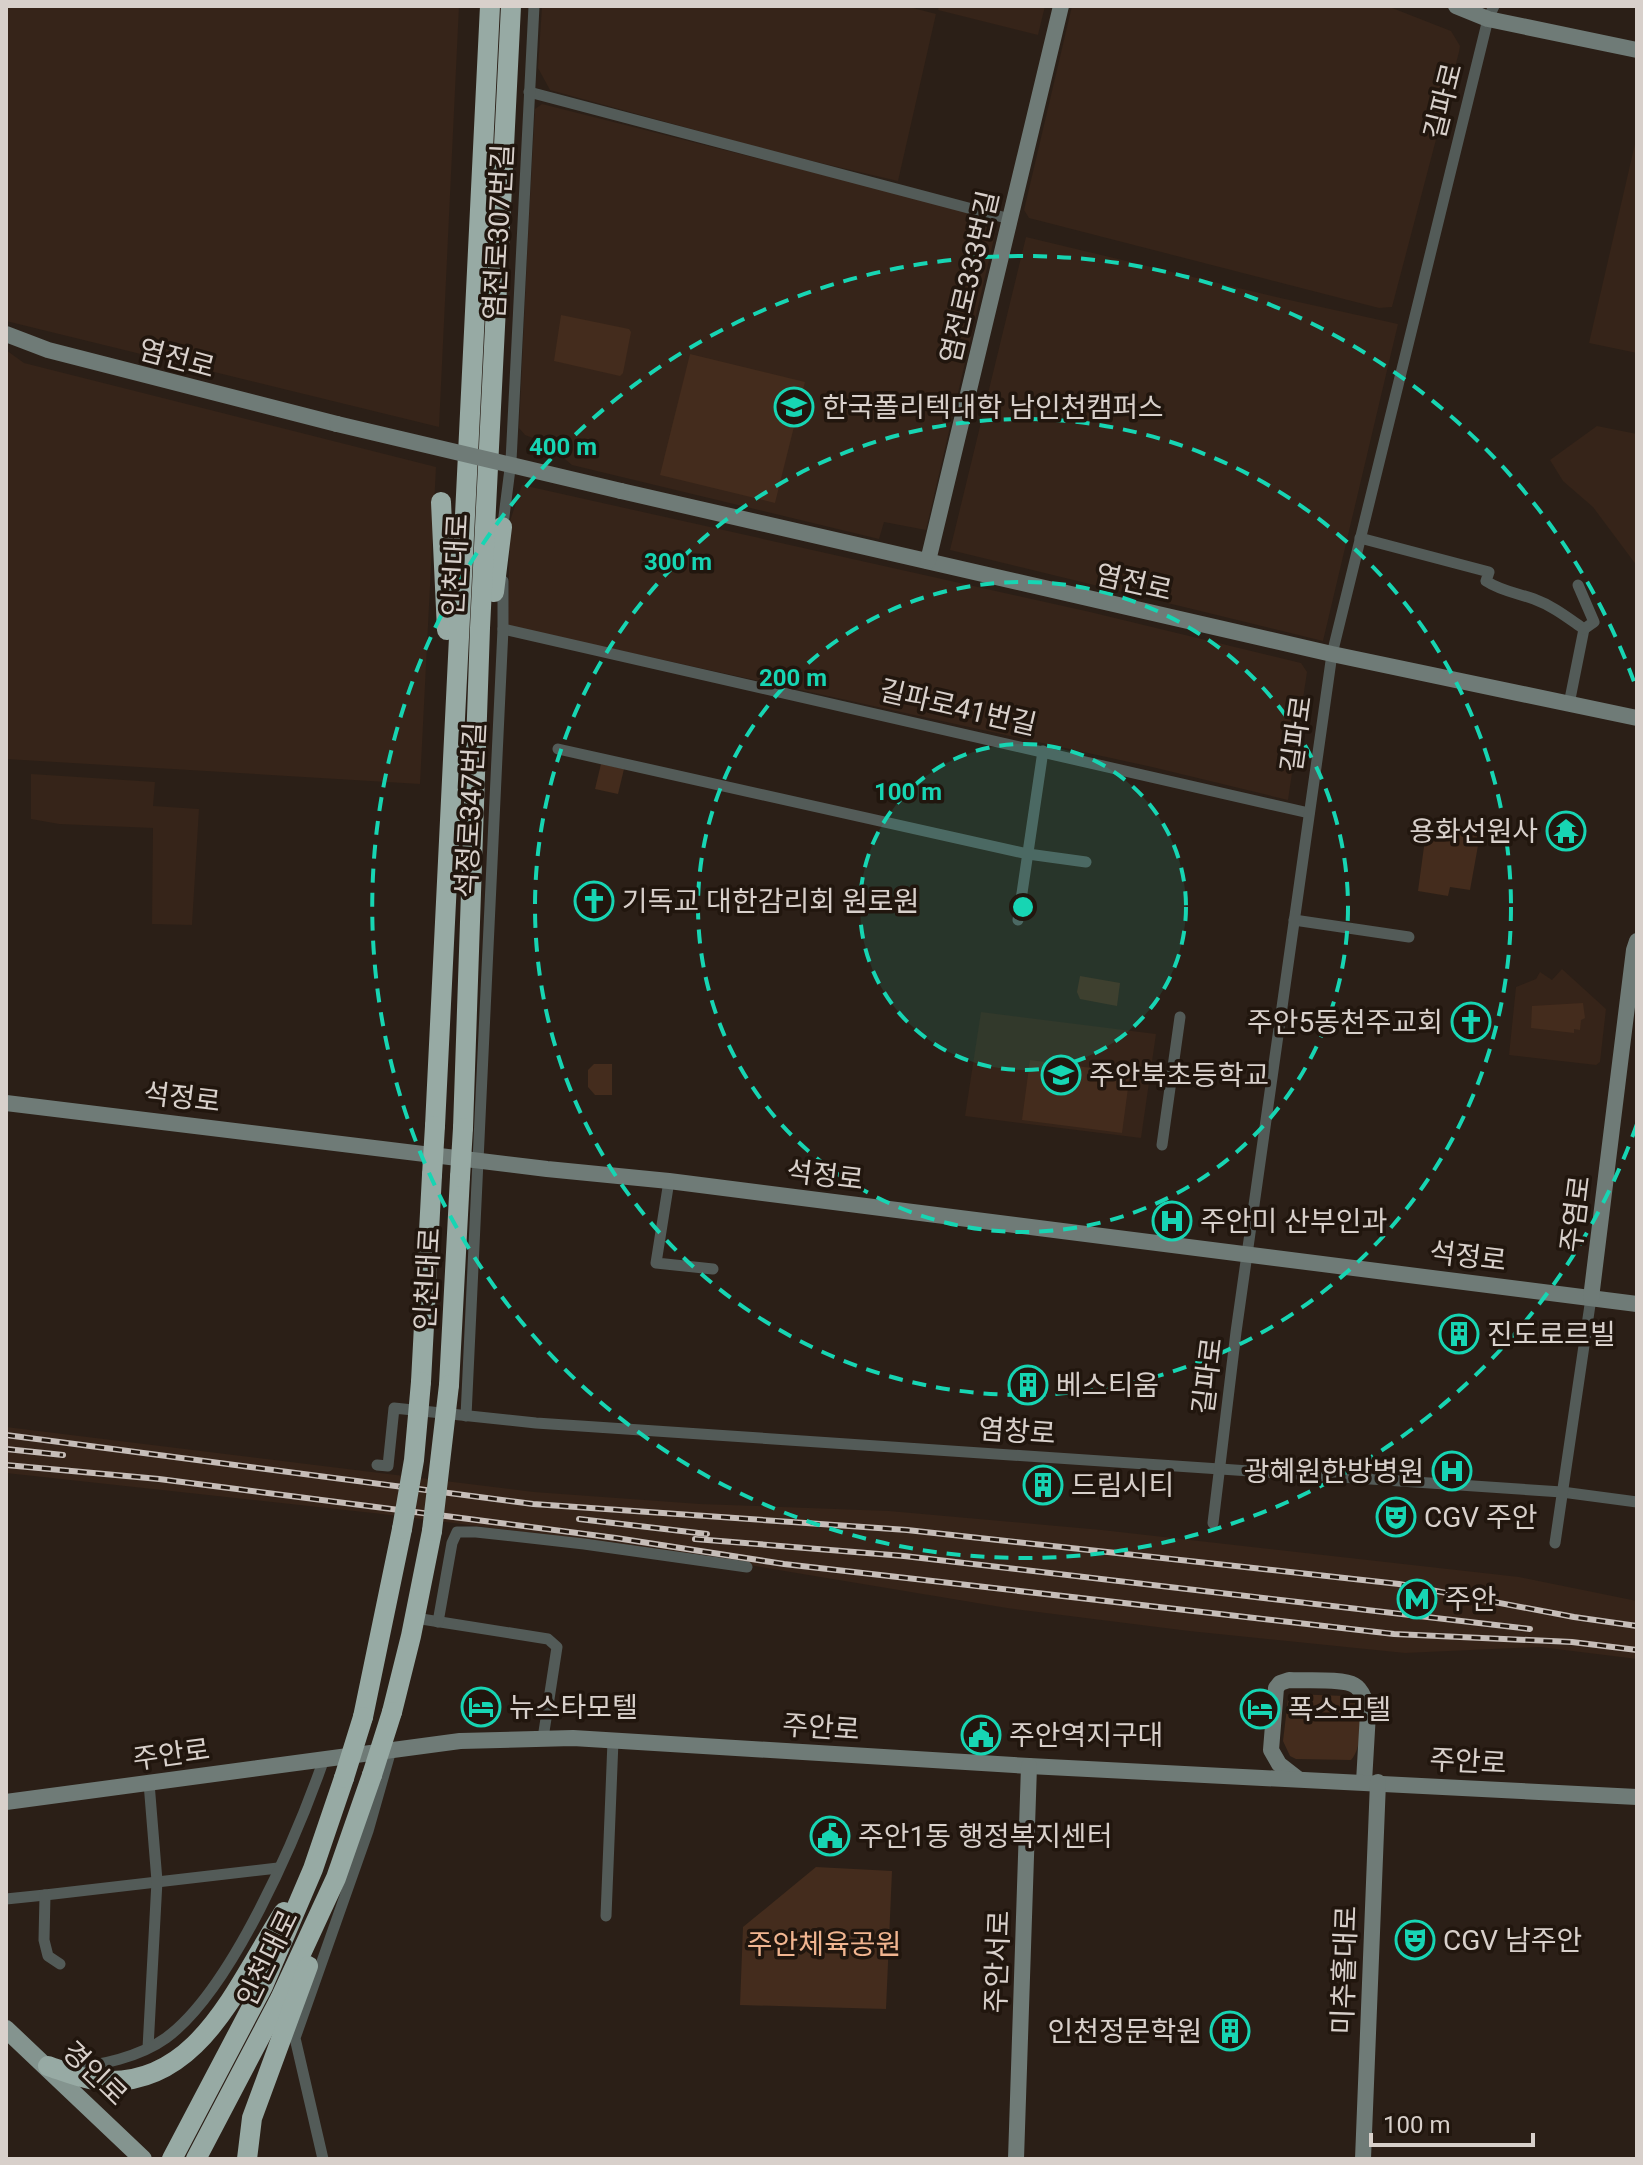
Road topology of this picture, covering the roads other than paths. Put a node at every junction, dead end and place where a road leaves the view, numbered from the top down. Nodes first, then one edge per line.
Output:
1 (490, 6) edge
2 (511, 6) edge
3 (534, 6) edge
4 (1061, 6) edge
5 (1456, 6) edge
6 (1491, 13) edge
7 (1637, 50) edge
8 (529, 92) junction
9 (1010, 219) junction
10 (6, 334) edge
11 (511, 461) joint
12 (441, 502) dead end
13 (502, 527) junction
14 (1360, 538) junction
15 (928, 561) junction
16 (1578, 585) dead end
17 (503, 629) junction
18 (1584, 629) junction
19 (1332, 654) junction
20 (1569, 704) junction
21 (1637, 718) edge
22 (558, 749) dead end
23 (1043, 751) junction
24 (452, 759) junction
25 (474, 762) junction
26 (1309, 813) junction
27 (1028, 854) junction
28 (1086, 862) dead end
29 (1018, 920) dead end
30 (1294, 920) junction
31 (1409, 937) dead end
32 (1637, 941) edge
33 (1180, 1017) dead end
34 (6, 1103) edge
35 (1162, 1145) dead end
36 (480, 1161) junction
37 (669, 1181) junction
38 (1247, 1254) junction
39 (713, 1269) dead end
40 (1591, 1298) junction
41 (1637, 1304) edge
42 (466, 1416) junction
43 (377, 1465) dead end
44 (1219, 1469) junction
45 (1562, 1492) junction
46 (1637, 1502) edge
47 (1213, 1523) dead end
48 (1555, 1543) dead end
49 (747, 1567) dead end
50 (415, 1618) junction
51 (438, 1622) junction
52 (543, 1738) junction
53 (613, 1741) junction
54 (391, 1750) junction
55 (324, 1759) junction
56 (1029, 1766) junction
57 (1297, 1778) junction
58 (1371, 1782) junction
59 (149, 1783) junction
60 (1637, 1797) edge
61 (6, 1802) edge
62 (278, 1868) junction
63 (313, 1869) junction
64 (336, 1878) junction
65 (157, 1881) junction
66 (45, 1895) junction
67 (6, 1899) edge
68 (606, 1916) dead end
69 (60, 1964) dead end
70 (6, 2029) edge
71 (148, 2048) junction
72 (48, 2066) junction
73 (198, 2156) edge
74 (143, 2159) edge
75 (172, 2159) edge
76 (247, 2159) edge
77 (323, 2159) edge
78 (1016, 2159) edge
79 (1363, 2159) edge

1 - 24 highway, 인천대로
2 - 25 highway, 인천대로
3 - 8 street, 염전로307번길
4 - 9 main road, 염전로333번길
5 - 6 main road
6 - 7 main road
6 - 14 street, 길파로
8 - 9 street
8 - 11 street, 염전로307번길
9 - 15 main road, 염전로333번길
10 - 15 main road, 염전로, bridge
11 - 13 street, 석정로347번길
12 - 24 highway
13 - 17 street, 석정로347번길
13 - 25 highway
14 - 18 street
14 - 19 street, 길파로
15 - 19 main road, 염전로
16 - 18 street
17 - 23 street, 길파로41번길
17 - 36 street, 석정로347번길
18 - 20 street
19 - 20 main road, 염전로
19 - 26 street, 길파로
20 - 21 main road, 염전로
22 - 27 street
23 - 26 street, 길파로41번길
23 - 27 street
24 - 63 highway, 인천대로, bridge
25 - 50 highway, 인천대로, bridge
26 - 30 street, 길파로
27 - 28 street
27 - 29 street
30 - 31 street
30 - 38 street, 길파로
32 - 40 main road, 주염로
33 - 35 street
34 - 36 main road, 석정로
36 - 37 main road, 석정로
36 - 42 street, 석정로347번길
37 - 38 main road, 석정로
37 - 39 street
38 - 40 main road, 석정로
38 - 44 street, 길파로
40 - 41 main road, 석정로
40 - 45 street, 주염로
42 - 43 street, 염창로
42 - 44 street, 염창로
44 - 45 street, 염창로
44 - 47 street, 길파로
45 - 46 street, 염창로
45 - 48 street, 주염로
49 - 51 street
50 - 51 street
50 - 64 highway, 인천대로, bridge
51 - 52 street
52 - 53 main road, 주안로
52 - 54 main road, 주안로
53 - 56 main road, 주안로
53 - 68 street
54 - 55 main road, 주안로
54 - 77 street
55 - 59 main road, 주안로
55 - 62 street
56 - 57 main road, 주안로
56 - 78 main road, 주안서로
57 - 58 main road, 주안로
57 - 58 main road
58 - 60 main road, 주안로
58 - 79 main road, 미추홀대로
59 - 61 main road, 주안로
59 - 65 street
62 - 65 street
62 - 71 street
63 - 72 highway
63 - 75 highway, 인천대로
64 - 73 highway, 인천대로
64 - 76 highway
65 - 66 street
65 - 71 street
66 - 67 street
66 - 69 street
70 - 72 main road, 경인로
71 - 72 street
72 - 74 main road, 경인로

